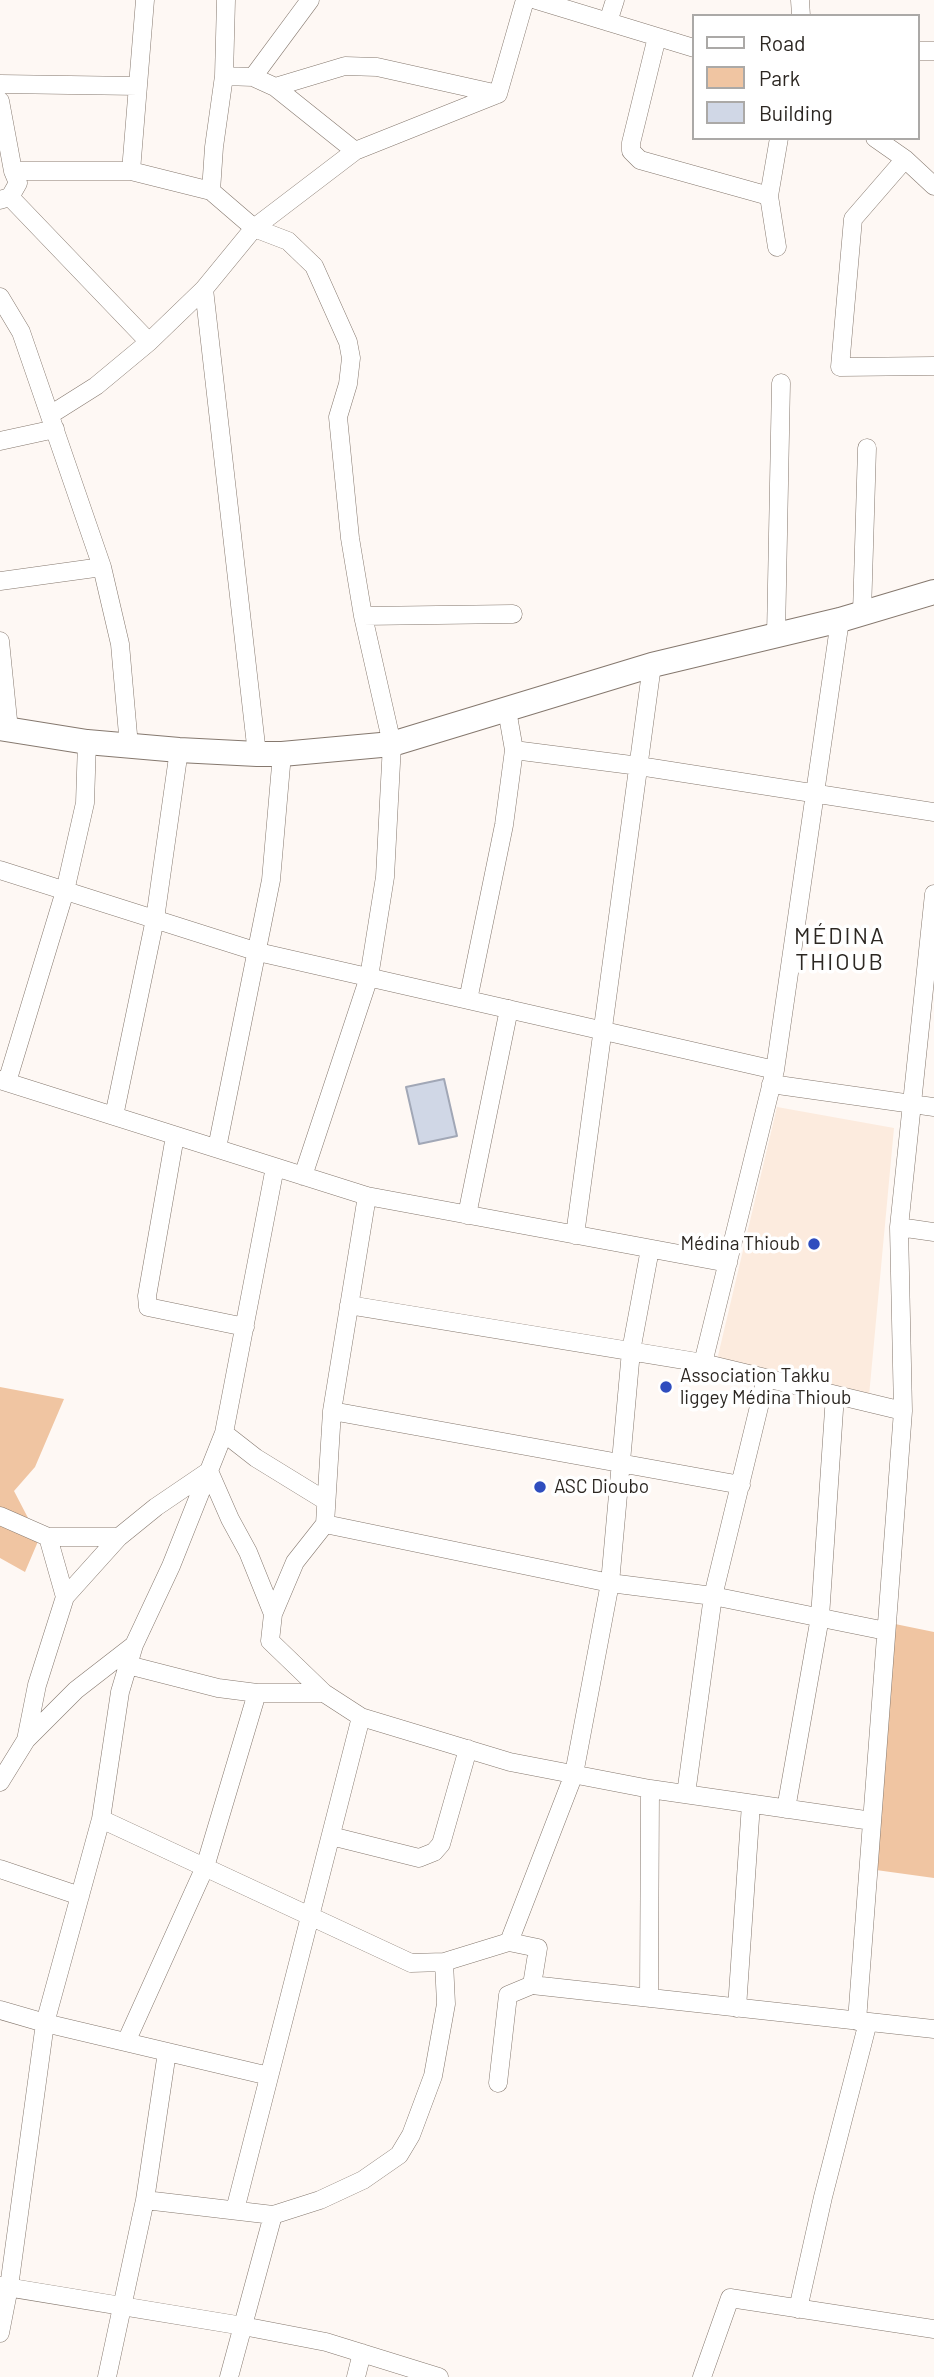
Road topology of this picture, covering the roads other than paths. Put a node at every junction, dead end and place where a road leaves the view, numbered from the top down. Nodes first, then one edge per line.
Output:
1 (145, 0) edge
2 (226, 0) edge
3 (310, 0) edge
4 (525, 0) edge
5 (536, 0) edge
6 (615, 0) edge
7 (608, 22) junction
8 (657, 37) junction
9 (692, 47) edge
10 (224, 76) junction
11 (253, 77) junction
12 (0, 85) edge
13 (138, 86) junction
14 (275, 87) junction
15 (498, 94) junction
16 (0, 101) edge
17 (779, 140) edge
18 (879, 140) edge
19 (355, 151) junction
20 (905, 159) junction
21 (13, 171) junction
22 (131, 171) junction
23 (934, 186) edge
24 (211, 191) junction
25 (769, 196) junction
26 (5, 198) edge
27 (254, 228) junction
28 (776, 247) dead end
29 (204, 289) junction
30 (0, 297) edge
31 (149, 342) junction
32 (934, 366) edge
33 (780, 383) dead end
34 (52, 422) junction
35 (0, 441) edge
36 (867, 448) dead end
37 (102, 567) junction
38 (0, 581) edge
39 (934, 592) edge
40 (513, 614) dead end
41 (363, 616) junction
42 (851, 616) junction
43 (776, 635) junction
44 (0, 641) edge
45 (652, 665) junction
46 (507, 710) junction
47 (5, 729) edge
48 (87, 742) junction
49 (392, 744) junction
50 (129, 746) junction
51 (180, 750) junction
52 (513, 750) junction
53 (257, 754) junction
54 (282, 754) junction
55 (639, 766) junction
56 (815, 793) junction
57 (934, 812) edge
58 (0, 870) edge
59 (65, 891) junction
60 (934, 894) edge
61 (155, 919) junction
62 (258, 952) junction
63 (369, 977) junction
64 (929, 984) edge
65 (468, 1000) junction
66 (509, 1009) junction
67 (603, 1031) junction
68 (773, 1077) junction
69 (3, 1081) edge
70 (911, 1104) junction
71 (934, 1107) edge
72 (114, 1116) junction
73 (176, 1136) junction
74 (216, 1148) junction
75 (275, 1167) junction
76 (303, 1176) junction
77 (367, 1196) junction
78 (467, 1214) junction
79 (899, 1227) junction
80 (934, 1233) edge
81 (575, 1235) junction
82 (650, 1249) junction
83 (728, 1263) junction
84 (349, 1305) junction
85 (245, 1326) junction
86 (631, 1351) junction
87 (704, 1363) junction
88 (766, 1378) junction
89 (835, 1395) junction
90 (332, 1411) junction
91 (903, 1411) junction
92 (224, 1433) junction
93 (622, 1463) junction
94 (209, 1471) junction
95 (741, 1485) junction
96 (326, 1501) junction
97 (0, 1516) edge
98 (325, 1524) junction
99 (48, 1536) junction
100 (119, 1536) junction
101 (611, 1583) junction
102 (713, 1596) junction
103 (65, 1597) junction
104 (273, 1614) junction
105 (820, 1617) junction
106 (886, 1631) junction
107 (134, 1645) junction
108 (128, 1665) junction
109 (257, 1693) junction
110 (324, 1693) junction
111 (361, 1717) junction
112 (26, 1740) junction
113 (468, 1749) junction
114 (574, 1774) junction
115 (0, 1782) edge
116 (650, 1789) junction
117 (686, 1794) junction
118 (751, 1804) junction
119 (786, 1808) junction
120 (101, 1819) junction
121 (872, 1821) junction
122 (331, 1836) junction
123 (205, 1867) junction
124 (0, 1869) edge
125 (80, 1896) junction
126 (310, 1914) junction
127 (509, 1942) junction
128 (444, 1962) junction
129 (532, 1985) junction
130 (649, 1998) junction
131 (737, 2008) junction
132 (0, 2010) edge
133 (862, 2022) junction
134 (46, 2024) junction
135 (934, 2029) edge
136 (126, 2042) junction
137 (167, 2052) junction
138 (269, 2076) junction
139 (498, 2083) dead end
140 (145, 2200) junction
141 (235, 2210) junction
142 (273, 2215) junction
143 (4, 2287) edge
144 (122, 2306) junction
145 (798, 2309) junction
146 (243, 2326) junction
147 (934, 2329) edge
148 (0, 2333) edge
149 (362, 2353) junction
150 (107, 2377) edge
151 (229, 2377) edge
152 (356, 2377) edge
153 (439, 2377) edge
154 (702, 2377) edge

1 - 13 street
2 - 10 street
3 - 11 street
4 - 15 street
5 - 7 street
6 - 7 street
7 - 8 street
8 - 9 street
8 - 25 street
10 - 11 street
10 - 24 street
11 - 14 street
12 - 13 street
13 - 22 street
14 - 15 street
14 - 19 street
15 - 19 street
16 - 21 street
17 - 25 street
18 - 20 street
19 - 27 street
20 - 23 street
20 - 32 street
21 - 22 street
21 - 26 street
22 - 24 street
24 - 27 street
25 - 28 street
26 - 31 street
27 - 29 street
27 - 41 street
29 - 31 street
29 - 53 street
30 - 34 street
31 - 34 street
33 - 43 street
34 - 35 street
34 - 37 street
36 - 42 street
37 - 38 street
37 - 50 street
39 - 42 street
40 - 41 street
41 - 49 street
42 - 43 street
42 - 56 street
43 - 45 street
44 - 47 street
45 - 46 street
45 - 55 street
46 - 49 street
46 - 52 street
47 - 48 street
48 - 50 street
48 - 59 street
49 - 54 street
49 - 63 street
50 - 51 street
51 - 53 street
51 - 61 street
52 - 55 street
52 - 65 street
53 - 54 street
54 - 62 street
55 - 56 street
55 - 67 street
56 - 57 street
56 - 68 street
58 - 59 street
59 - 61 street
59 - 69 street
60 - 64 street
61 - 62 street
61 - 72 street
62 - 63 street
62 - 74 street
63 - 65 street
63 - 76 street
64 - 70 street
65 - 66 street
66 - 67 street
66 - 78 street
67 - 68 street
67 - 81 street
68 - 70 street
68 - 83 street
69 - 72 street
70 - 71 street
70 - 79 street
72 - 73 street
73 - 74 street
73 - 85 street
74 - 75 street
75 - 76 street
75 - 85 street
76 - 77 street
77 - 78 street
77 - 84 street
78 - 81 street
79 - 80 street
79 - 91 street
81 - 82 street
82 - 83 street
82 - 86 street
83 - 87 street
84 - 86 street
84 - 90 street
85 - 92 street
86 - 87 street
86 - 93 street
87 - 88 street
88 - 89 street
88 - 95 street
89 - 91 street
89 - 105 street
90 - 93 street
90 - 96 street
91 - 106 street
92 - 94 street
92 - 96 street
93 - 95 street
93 - 101 street
94 - 100 street
94 - 104 street
94 - 107 street
95 - 102 street
96 - 98 street
97 - 99 street
98 - 101 street
98 - 104 street
99 - 100 street
99 - 103 street
100 - 103 street
101 - 102 street
101 - 114 street
102 - 105 street
102 - 117 street
103 - 112 street
104 - 110 street
105 - 106 street
105 - 119 street
106 - 121 street
107 - 108 street
107 - 112 street
108 - 109 street
108 - 120 street
109 - 110 street
109 - 123 street
110 - 111 street
111 - 113 street
111 - 122 street
112 - 115 street
113 - 114 street
113 - 122 street
114 - 116 street
114 - 127 street
116 - 117 street
116 - 130 street
117 - 118 street
118 - 119 street
118 - 131 street
119 - 121 street
120 - 123 street
120 - 125 street
121 - 133 street
122 - 126 street
123 - 126 street
123 - 136 street
124 - 125 street
125 - 134 street
126 - 128 street
126 - 138 street
127 - 128 street
127 - 129 street
128 - 142 street
129 - 130 street
129 - 139 street
130 - 131 street
131 - 133 street
132 - 134 street
133 - 135 street
133 - 145 street
134 - 136 street
134 - 143 street
136 - 137 street
137 - 138 street
137 - 140 street
138 - 141 street
140 - 141 street
140 - 144 street
141 - 142 street
142 - 146 street
143 - 144 street
143 - 148 street
144 - 146 street
144 - 150 street
145 - 147 street
145 - 154 street
146 - 149 street
146 - 151 street
149 - 152 street
149 - 153 street

